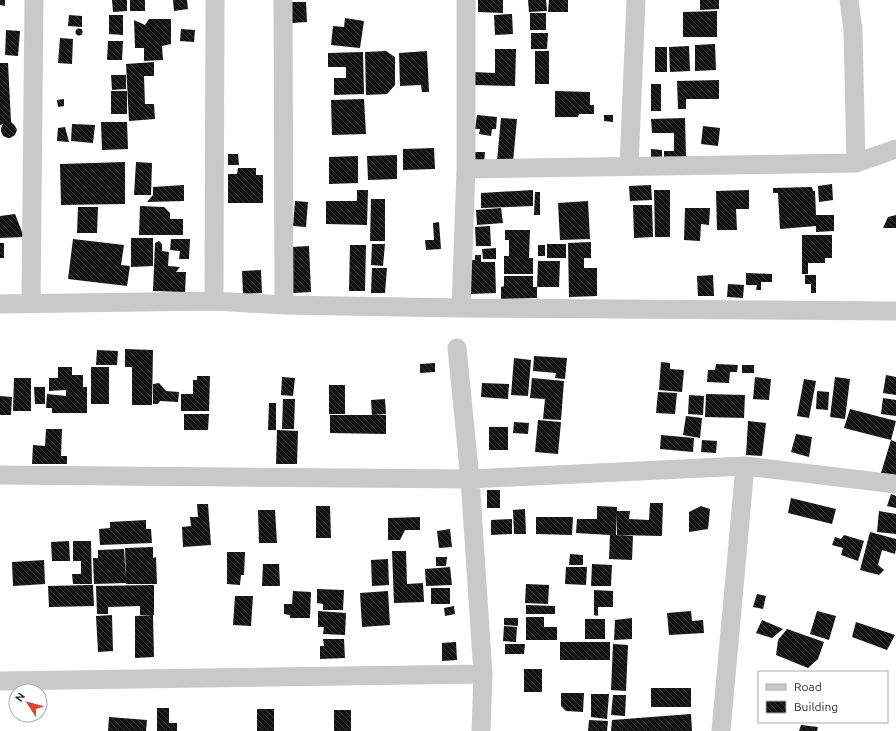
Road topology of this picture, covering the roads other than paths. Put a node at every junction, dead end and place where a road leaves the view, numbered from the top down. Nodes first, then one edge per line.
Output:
1 (34, 0) edge
2 (215, 0) edge
3 (283, 0) edge
4 (466, 0) edge
5 (636, 0) edge
6 (849, 0) edge
7 (896, 149) edge
8 (856, 163) junction
9 (629, 166) junction
10 (466, 169) junction
11 (214, 301) junction
12 (0, 304) edge
13 (31, 304) junction
14 (284, 305) junction
15 (461, 308) junction
16 (896, 312) edge
17 (457, 348) dead end
18 (745, 466) junction
19 (0, 475) edge
20 (470, 479) junction
21 (896, 484) edge
22 (483, 674) junction
23 (0, 681) edge
24 (481, 731) edge
25 (721, 731) edge

1 - 13 street
2 - 11 street
3 - 14 street
4 - 10 street
5 - 9 street
6 - 8 street
7 - 8 street
8 - 9 street
9 - 10 street
10 - 15 street
11 - 13 street
11 - 14 street
12 - 13 street
14 - 15 street
15 - 16 street
17 - 20 street
18 - 20 street
18 - 21 street
18 - 25 street
19 - 20 street
20 - 22 street
22 - 23 street
22 - 24 street

